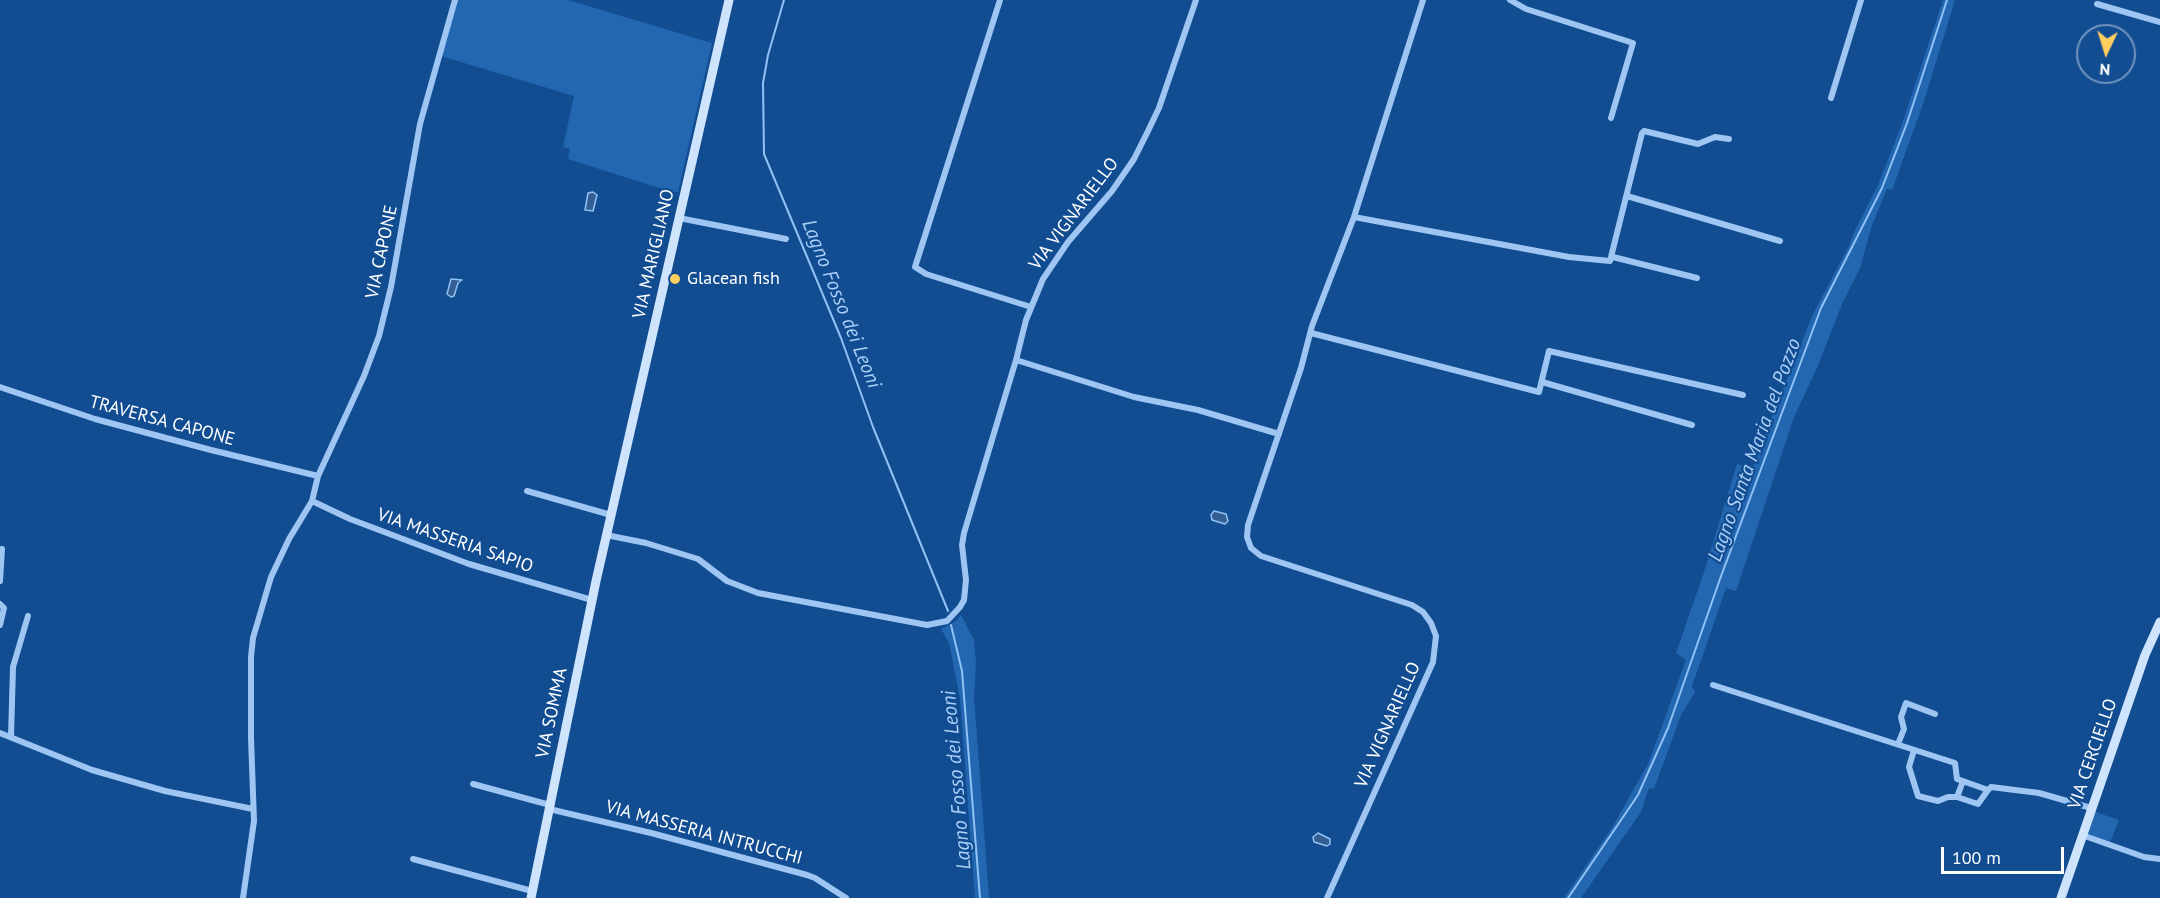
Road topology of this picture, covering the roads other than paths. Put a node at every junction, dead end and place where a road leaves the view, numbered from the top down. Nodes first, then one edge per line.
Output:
1 (454, 0) edge
2 (729, 0) edge
3 (1000, 0) edge
4 (1196, 0) edge
5 (1424, 0) edge
6 (1510, 0) edge
7 (1861, 0) edge
8 (2097, 4) dead end
9 (2160, 22) edge
10 (1831, 98) dead end
11 (1611, 118) dead end
12 (1729, 139) dead end
13 (1627, 196) junction
14 (1354, 217) junction
15 (679, 218) junction
16 (786, 239) dead end
17 (1780, 242) dead end
18 (1612, 257) junction
19 (1697, 278) dead end
20 (1031, 308) junction
21 (1311, 333) junction
22 (1016, 360) junction
23 (1542, 382) junction
24 (0, 387) edge
25 (1743, 395) dead end
26 (1692, 425) dead end
27 (1279, 434) junction
28 (318, 476) junction
29 (526, 491) dead end
30 (312, 501) junction
31 (611, 515) junction
32 (606, 535) junction
33 (2, 549) dead end
34 (0, 581) edge
35 (592, 600) junction
36 (0, 604) edge
37 (28, 616) dead end
38 (2160, 622) edge
39 (0, 625) edge
40 (1713, 685) dead end
41 (1935, 714) dead end
42 (0, 733) edge
43 (11, 738) junction
44 (1898, 744) junction
45 (1914, 750) junction
46 (1963, 781) junction
47 (473, 784) dead end
48 (1988, 790) junction
49 (1957, 797) junction
50 (549, 807) junction
51 (2091, 808) junction
52 (253, 809) junction
53 (2082, 835) junction
54 (413, 859) dead end
55 (2160, 859) edge
56 (531, 895) edge
57 (243, 898) edge
58 (846, 898) edge
59 (1327, 898) edge
60 (2061, 898) edge

1 - 28 street, VIA CAPONE
2 - 15 street, VIA MARIGLIANO
3 - 20 street
4 - 20 street, VIA VIGNARIELLO
5 - 14 street, VIA VIGNARIELLO
6 - 11 street
7 - 10 street
8 - 9 street
12 - 13 street
13 - 17 street
13 - 18 street
14 - 18 street
14 - 21 street, VIA VIGNARIELLO
15 - 16 street
15 - 31 street, VIA MARIGLIANO
18 - 19 street
20 - 22 street, VIA VIGNARIELLO
21 - 23 street
21 - 27 street, VIA VIGNARIELLO
22 - 27 street
22 - 32 street, VIA VIGNARIELLO
23 - 25 street
23 - 26 street
24 - 28 street, TRAVERSA CAPONE
27 - 59 street, VIA VIGNARIELLO
28 - 30 street, VIA CAPONE
29 - 31 street
30 - 35 street, VIA MASSERIA SAPIO
30 - 52 street, VIA CAPONE
31 - 32 street, VIA MARIGLIANO
32 - 35 street, VIA SOMMA
33 - 34 street
35 - 50 street, VIA SOMMA
36 - 39 street
37 - 43 street
38 - 51 street, VIA CERCIELLO
40 - 44 street
41 - 44 street
42 - 43 street
43 - 52 street
44 - 45 street
45 - 46 street
45 - 49 street
46 - 48 street
46 - 49 street
47 - 50 street, VIA MASSERIA INTRUCCHI
48 - 49 street
48 - 51 street
50 - 56 street, VIA SOMMA
50 - 58 street, VIA MASSERIA INTRUCCHI
51 - 53 street, VIA CERCIELLO
52 - 57 street, VIA CAPONE
53 - 55 street
53 - 60 street, VIA CERCIELLO
54 - 56 street

